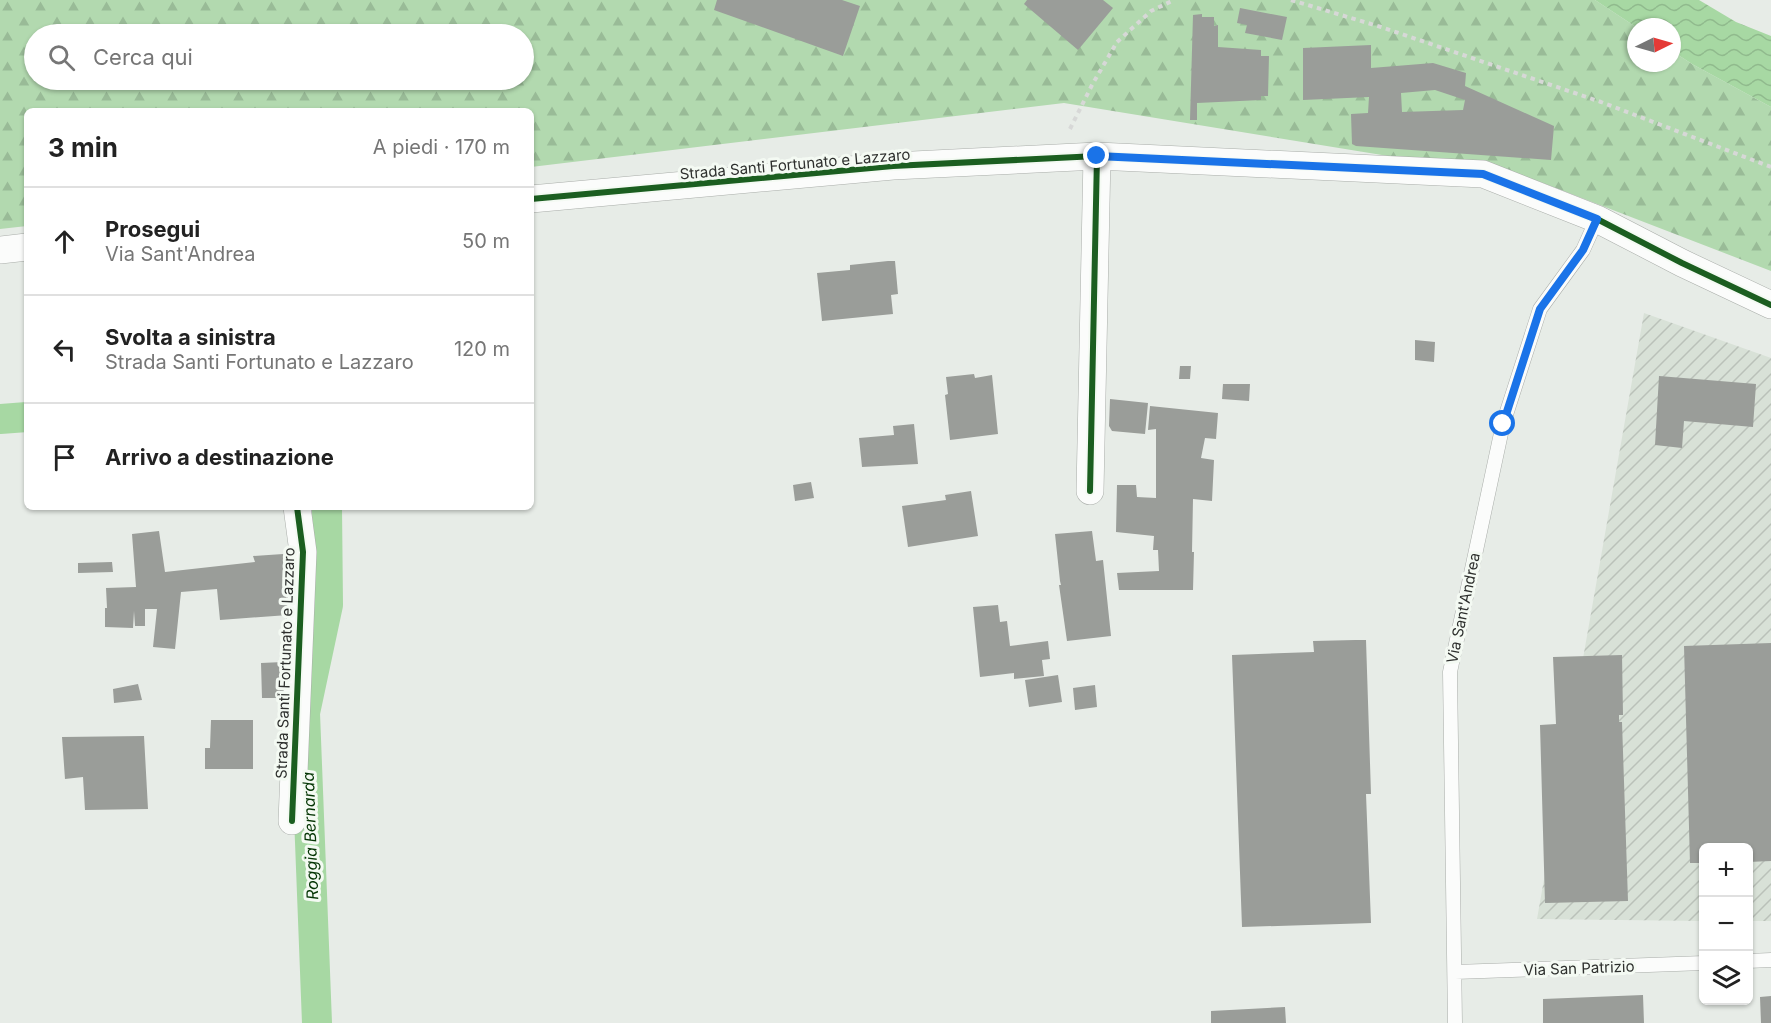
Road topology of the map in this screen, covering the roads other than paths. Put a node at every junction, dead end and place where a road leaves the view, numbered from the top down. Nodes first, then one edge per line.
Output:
1 (1097, 156) junction
2 (534, 199) edge
3 (1597, 219) junction
4 (24, 247) edge
5 (0, 250) edge
6 (1771, 305) edge
7 (1090, 491) dead end
8 (297, 510) edge
9 (292, 821) dead end
10 (1771, 960) edge
11 (1753, 961) edge
12 (1699, 963) edge
13 (1455, 972) junction
14 (1455, 1023) edge

1 - 2 street, Strada Santi Fortunato e Lazzaro
1 - 3 street, Strada Santi Fortunato e Lazzaro
1 - 7 street
3 - 6 street, Strada Santi Fortunato e Lazzaro
3 - 13 lane, Via Sant'Andrea
4 - 5 street
8 - 9 street, Strada Santi Fortunato e Lazzaro
10 - 11 lane
12 - 13 lane, Via San Patrizio
13 - 14 lane, Via Sant'Andrea

